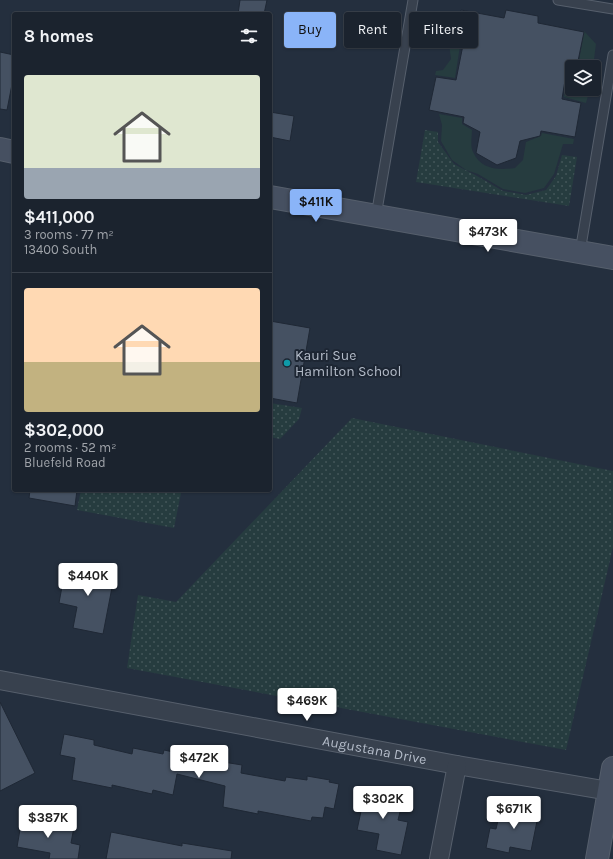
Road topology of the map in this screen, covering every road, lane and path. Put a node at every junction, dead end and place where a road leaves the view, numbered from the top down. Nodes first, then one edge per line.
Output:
1 (413, 0) edge
2 (558, 0) edge
3 (613, 9) edge
4 (613, 55) edge
5 (0, 149) edge
6 (12, 152) edge
7 (272, 197) edge
8 (376, 216) junction
9 (580, 252) junction
10 (613, 258) edge
11 (0, 680) edge
12 (457, 765) junction
13 (613, 768) edge
14 (609, 791) junction
15 (439, 859) edge
16 (597, 859) edge

1 - 8 lane
2 - 3 lane
4 - 9 lane
5 - 6 main road
7 - 8 main road
8 - 9 main road
9 - 10 main road
11 - 12 street, Augustana Drive
12 - 14 street, Augustana Drive
12 - 15 street
13 - 14 main road
14 - 16 main road

